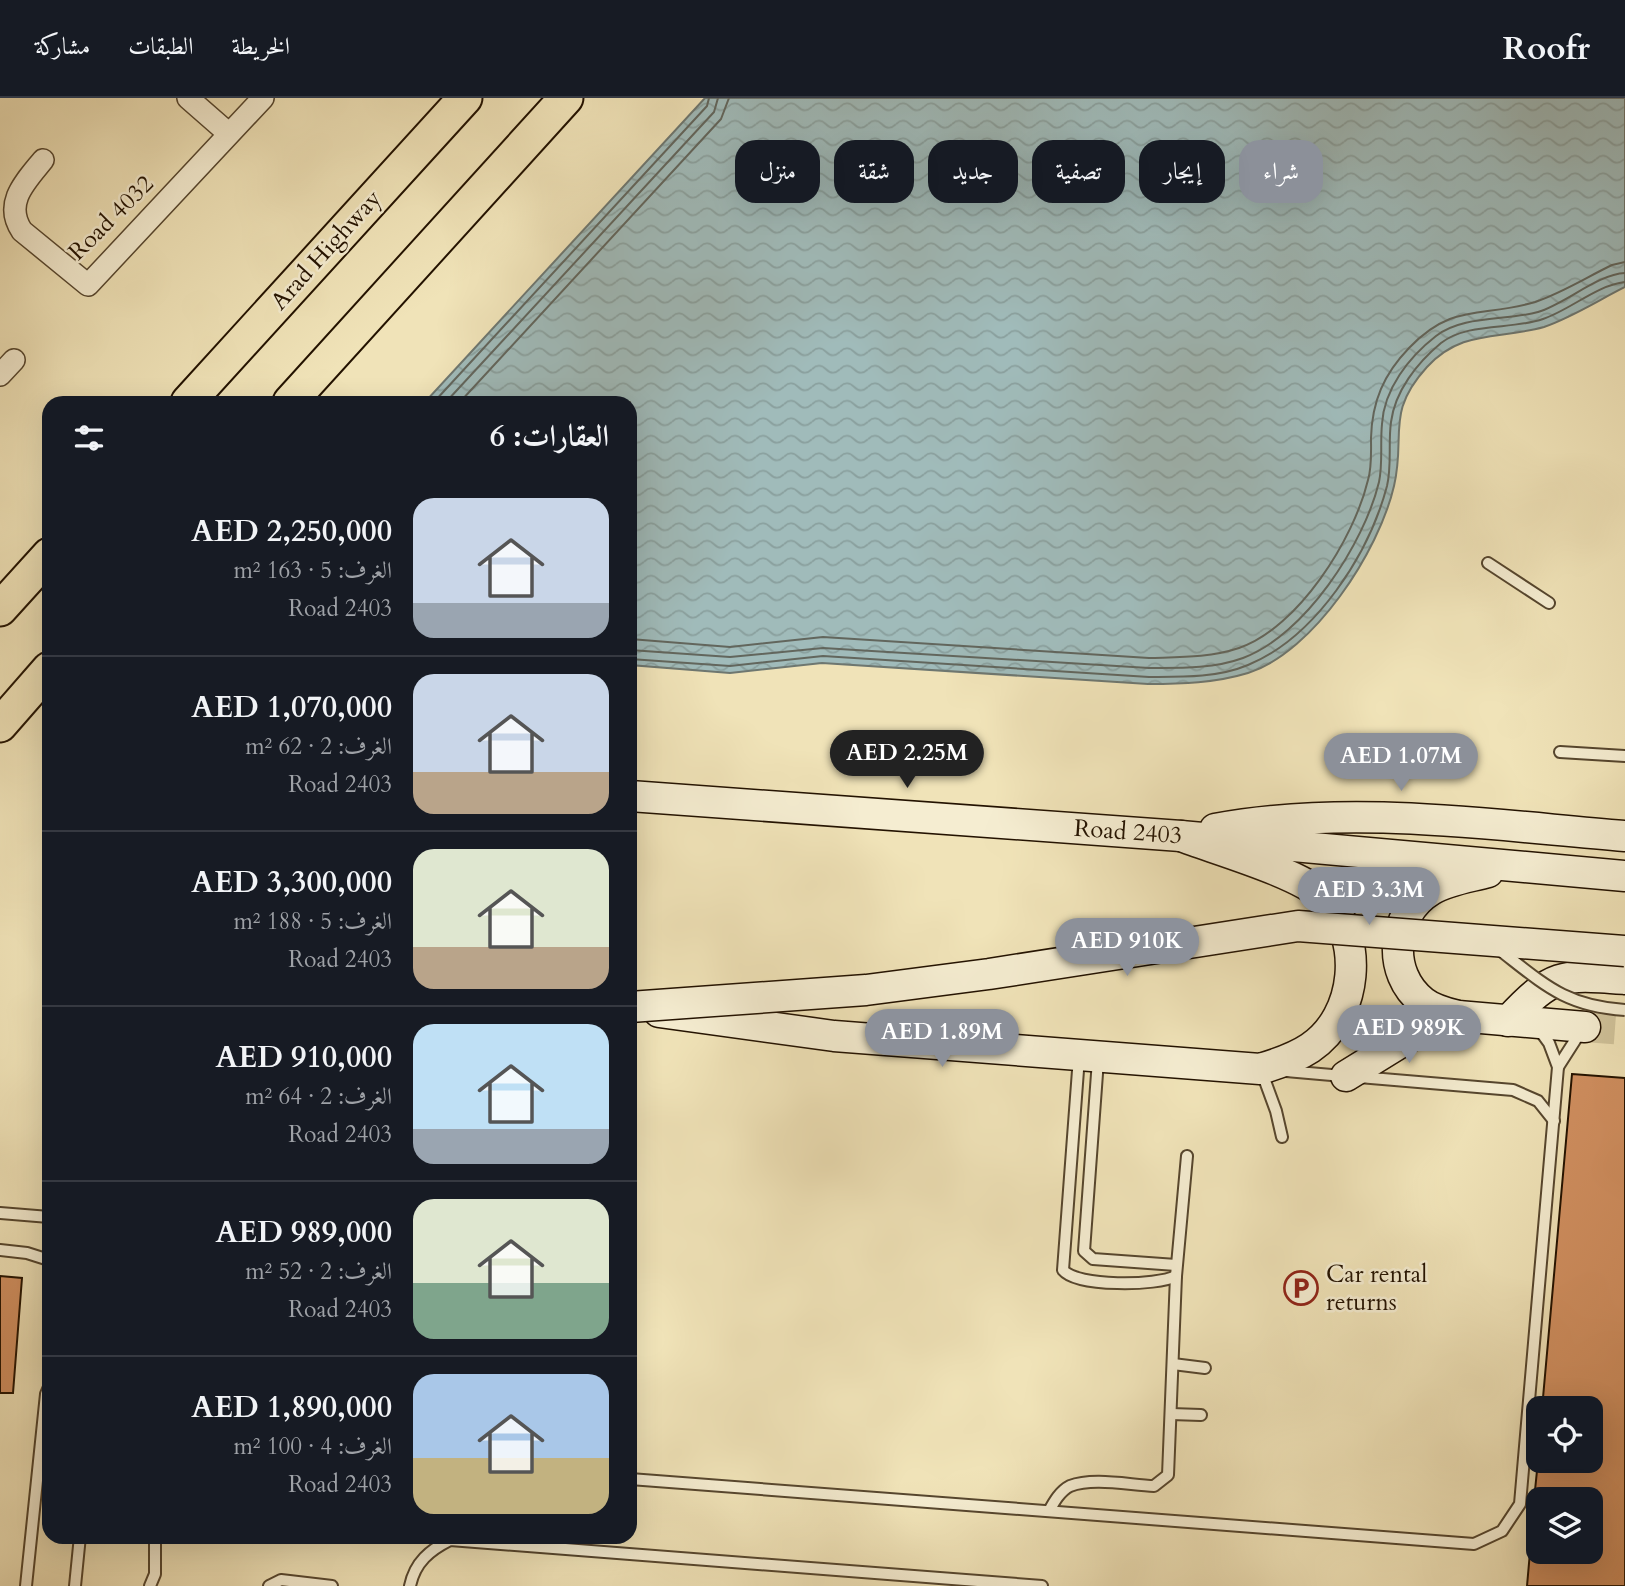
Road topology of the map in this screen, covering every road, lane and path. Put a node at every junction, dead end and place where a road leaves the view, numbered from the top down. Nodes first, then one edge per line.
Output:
1 (188, 98) edge
2 (263, 98) edge
3 (465, 98) edge
4 (566, 98) edge
5 (228, 133) junction
6 (43, 160) dead end
7 (193, 396) edge
8 (295, 396) edge
9 (1488, 563) dead end
10 (42, 564) edge
11 (1549, 603) dead end
12 (0, 609) edge
13 (42, 677) edge
14 (42, 701) edge
15 (0, 725) edge
16 (0, 734) edge
17 (1559, 752) dead end
18 (1625, 756) edge
19 (637, 797) edge
20 (1181, 836) junction
21 (1625, 836) edge
22 (1509, 867) junction
23 (1625, 876) edge
24 (1490, 942) junction
25 (1591, 948) junction
26 (1625, 951) edge
27 (1625, 966) edge
28 (1625, 979) edge
29 (637, 1006) edge
30 (637, 1008) edge
31 (1625, 1010) edge
32 (1458, 1016) junction
33 (1521, 1022) junction
34 (1585, 1027) joint
35 (1089, 1055) junction
36 (1558, 1067) junction
37 (1260, 1069) junction
38 (1346, 1076) junction
39 (1554, 1121) junction
40 (1282, 1137) dead end
41 (1187, 1156) dead end
42 (0, 1213) edge
43 (42, 1216) edge
44 (0, 1250) edge
45 (42, 1258) edge
46 (1176, 1271) junction
47 (1172, 1364) junction
48 (1205, 1368) dead end
49 (1171, 1414) junction
50 (1201, 1415) dead end
51 (42, 1432) edge
52 (637, 1480) edge
53 (1049, 1511) junction
54 (79, 1544) edge
55 (155, 1544) edge
56 (442, 1544) edge
57 (501, 1544) edge
58 (26, 1586) edge
59 (75, 1586) edge
60 (150, 1586) edge
61 (268, 1586) edge
62 (332, 1586) edge
63 (410, 1586) edge
64 (1042, 1586) edge

1 - 5 street
2 - 5 street, Road 4032
3 - 7 main road, Arad Highway
4 - 8 main road
5 - 6 street, Road 4032
9 - 11 lane
10 - 12 main road
13 - 15 main road
14 - 16 main road
17 - 18 lane
19 - 20 main road, Road 2403
20 - 21 main road
20 - 22 main road, Road 2403
20 - 37 main road
22 - 23 main road, Road 2403
22 - 32 main road
24 - 25 main road, bridge
24 - 29 main road, bridge
24 - 31 lane, bridge
25 - 26 main road, bridge
25 - 27 main road
28 - 33 main road
30 - 35 main road
32 - 33 main road
32 - 38 main road
33 - 34 main road
33 - 36 lane
34 - 36 lane
35 - 37 main road
35 - 46 lane
35 - 46 lane
36 - 39 lane
37 - 38 lane
37 - 40 lane
38 - 39 lane
39 - 53 lane
41 - 46 lane
42 - 43 lane
44 - 45 lane
46 - 47 lane
47 - 48 lane
47 - 49 lane
49 - 50 lane
49 - 53 lane
51 - 58 lane
52 - 53 lane
54 - 59 lane
55 - 60 lane
56 - 63 lane
57 - 64 lane
61 - 62 lane

